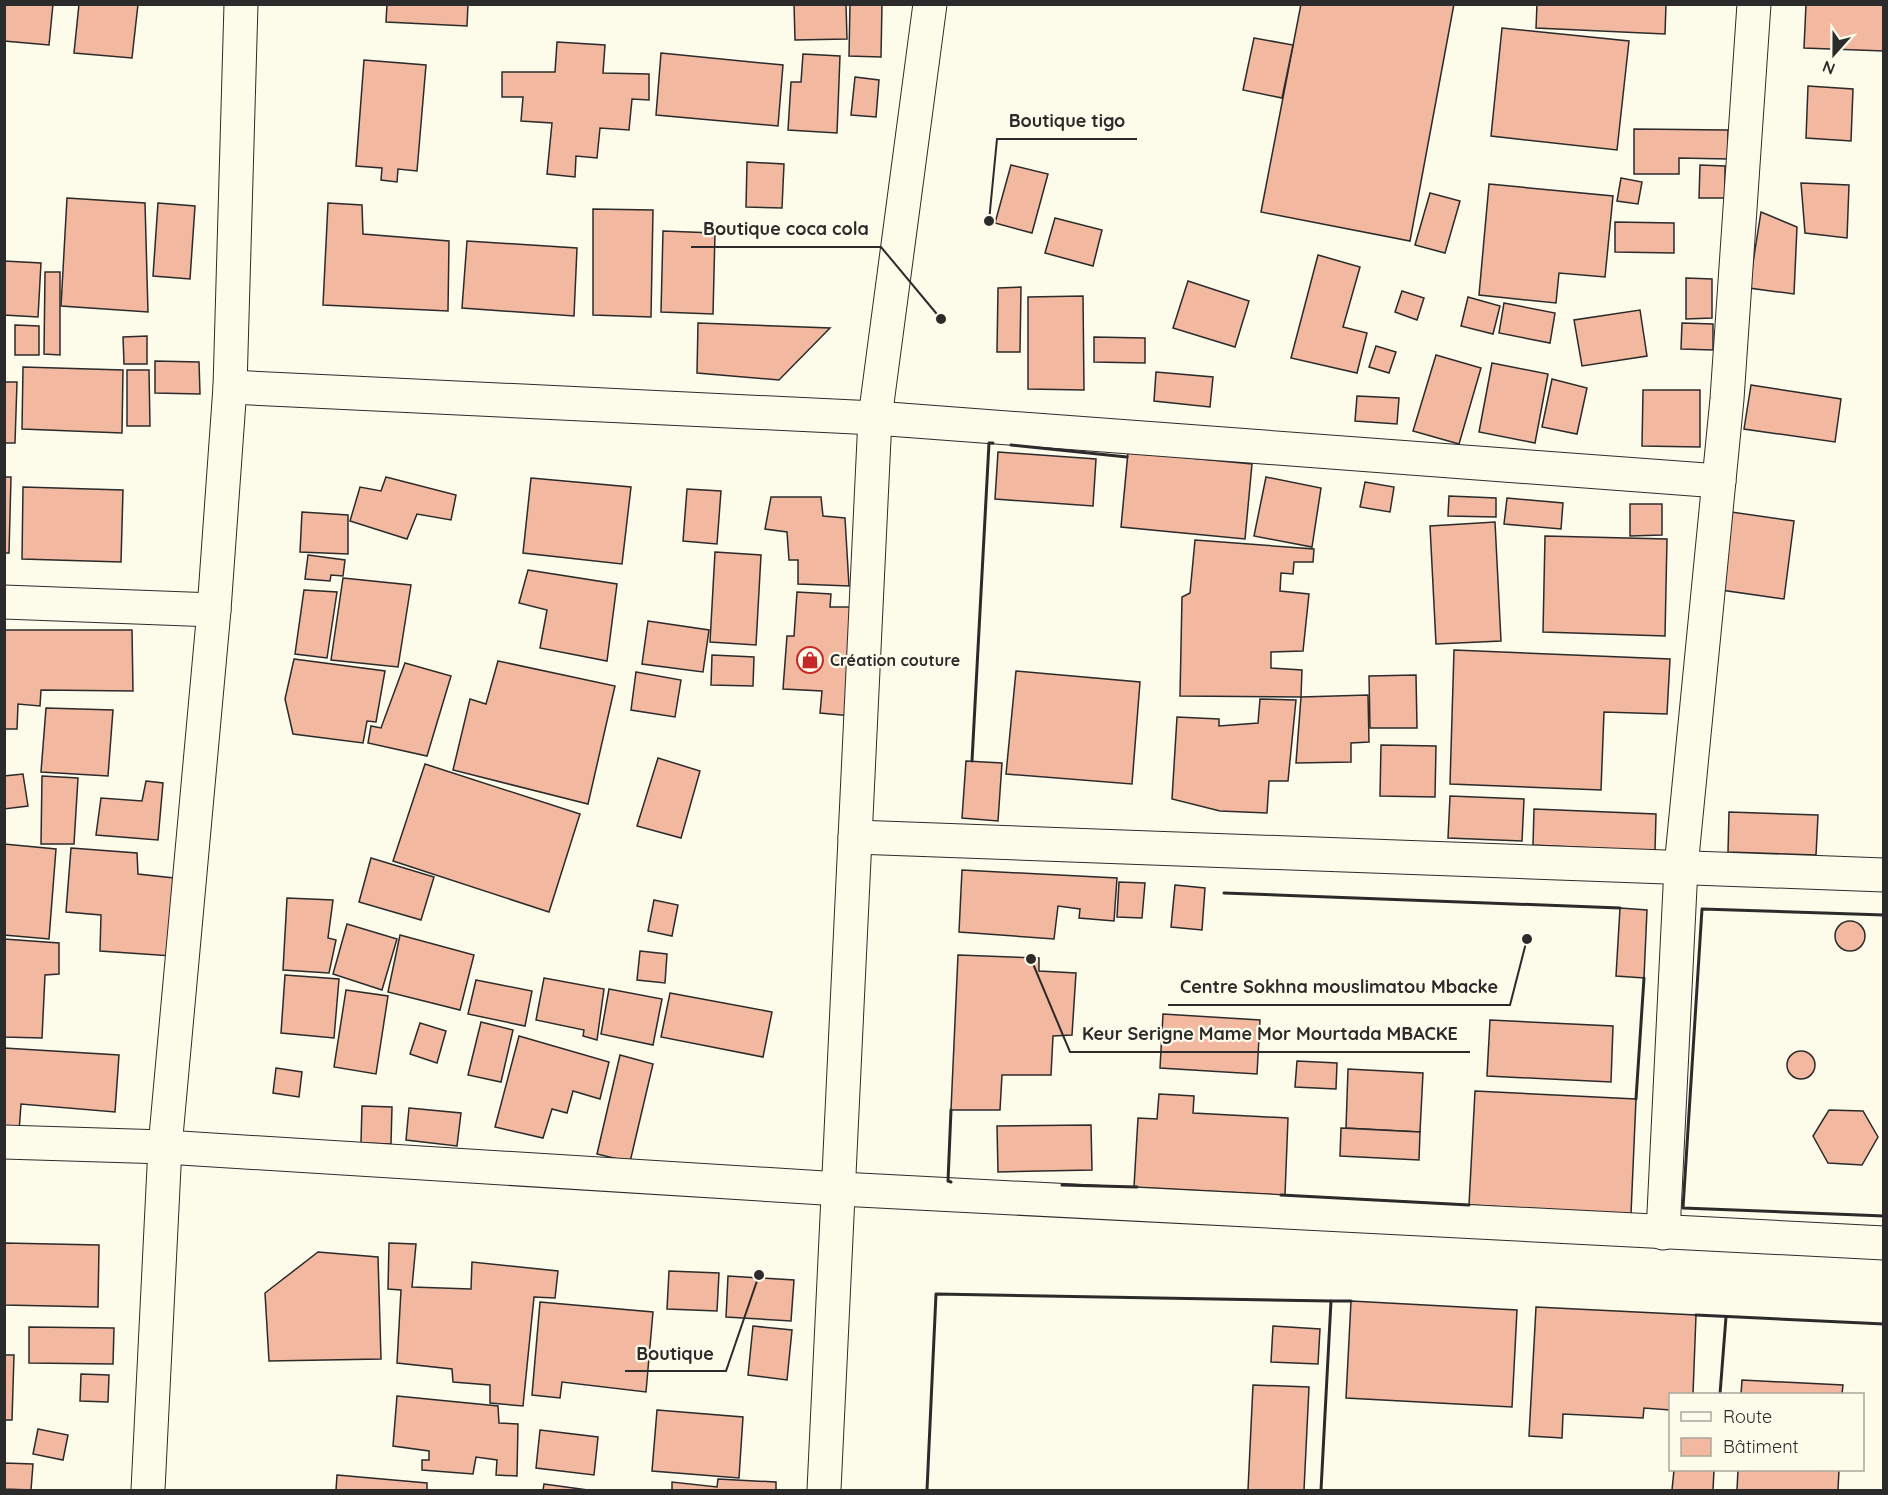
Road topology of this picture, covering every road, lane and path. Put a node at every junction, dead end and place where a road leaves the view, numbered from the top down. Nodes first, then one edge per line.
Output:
1 (241, 4) edge
2 (930, 4) edge
3 (1754, 4) edge
4 (230, 387) junction
5 (875, 418) junction
6 (1719, 481) junction
7 (4, 602) edge
8 (214, 610) junction
9 (855, 837) junction
10 (1681, 867) junction
11 (1884, 875) edge
12 (4, 1142) edge
13 (165, 1147) junction
14 (840, 1190) junction
15 (1664, 1233) junction
16 (1884, 1243) edge
17 (148, 1491) edge
18 (824, 1491) edge

1 - 4 street
2 - 5 street
3 - 6 street
4 - 5 street
4 - 8 street
5 - 6 street
5 - 9 street
6 - 10 street
7 - 8 street
8 - 13 street
9 - 10 street
9 - 14 street
10 - 11 street
10 - 15 street
12 - 13 street
13 - 14 street
13 - 17 street
14 - 15 street
14 - 18 street
15 - 16 street

